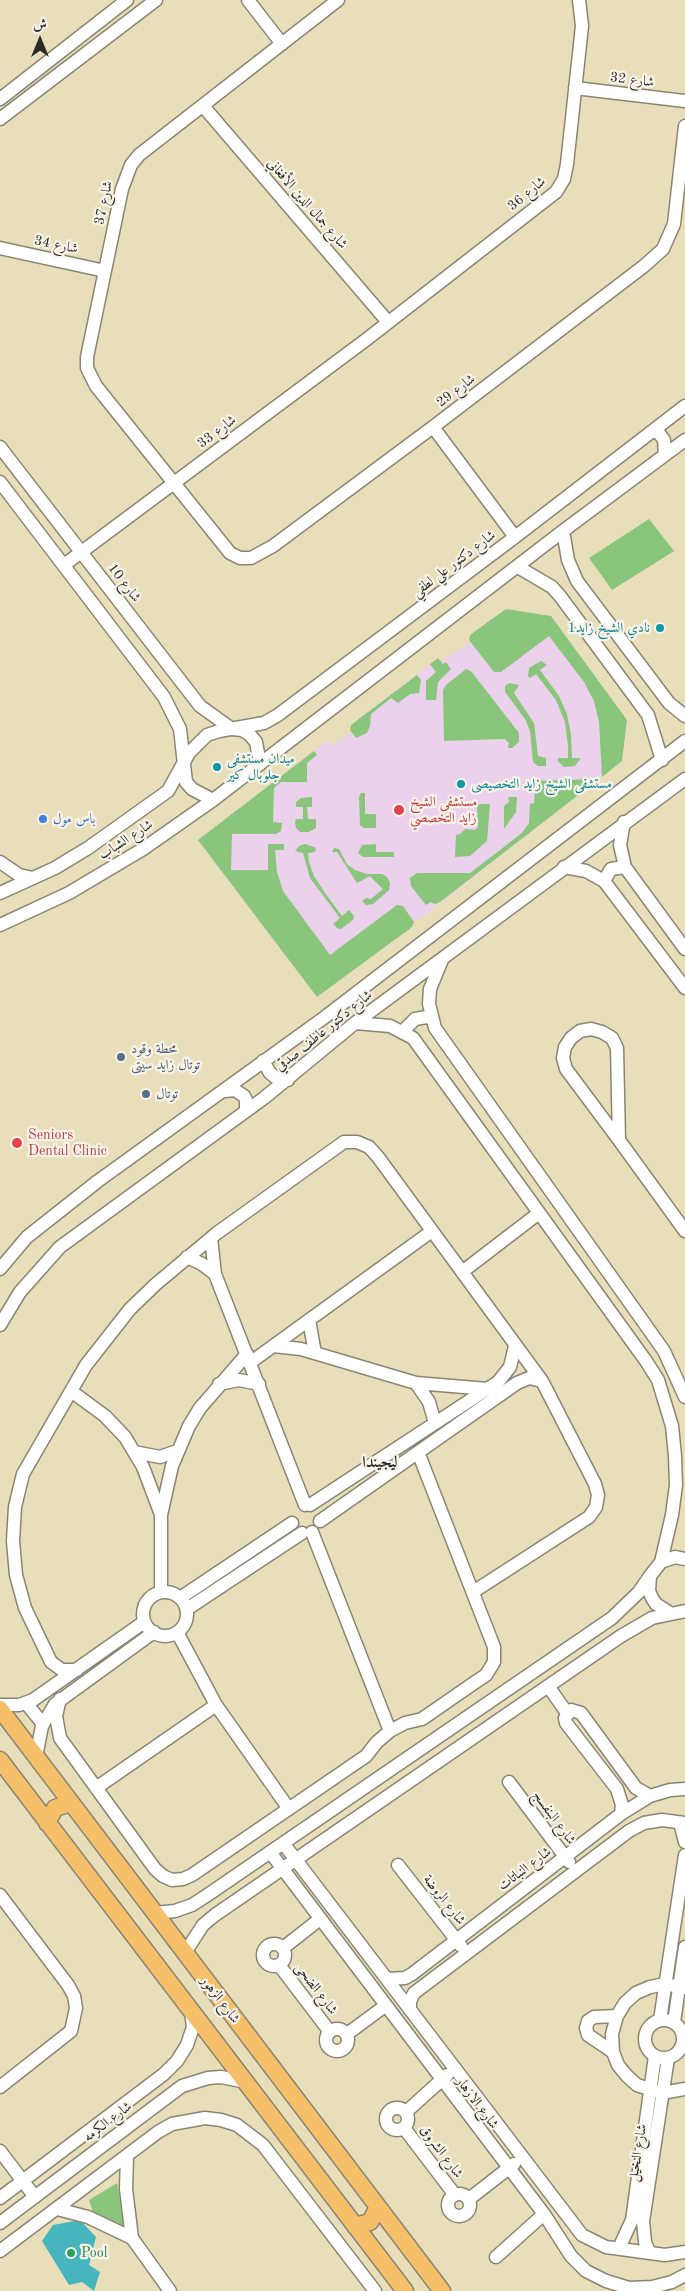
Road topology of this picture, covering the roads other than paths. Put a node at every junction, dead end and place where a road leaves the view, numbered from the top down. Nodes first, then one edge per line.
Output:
1 (126, 0) edge
2 (156, 0) edge
3 (248, 0) edge
4 (338, 0) edge
5 (579, 0) edge
6 (142, 4) edge
7 (282, 44) junction
8 (575, 88) junction
9 (0, 99) edge
10 (685, 101) edge
11 (203, 106) junction
12 (0, 119) edge
13 (685, 126) edge
14 (0, 248) edge
15 (105, 271) junction
16 (388, 322) junction
17 (685, 406) edge
18 (434, 427) junction
19 (651, 432) junction
20 (685, 440) edge
21 (0, 447) edge
22 (665, 455) junction
23 (0, 482) edge
24 (172, 483) junction
25 (563, 531) junction
26 (515, 537) junction
27 (81, 552) junction
28 (64, 565) junction
29 (518, 567) junction
30 (685, 716) edge
31 (232, 729) junction
32 (685, 741) edge
33 (662, 760) junction
34 (184, 764) junction
35 (260, 764) junction
36 (685, 779) edge
37 (213, 800) junction
38 (624, 822) junction
39 (0, 862) edge
40 (625, 867) junction
41 (564, 868) junction
42 (33, 878) junction
43 (604, 881) junction
44 (0, 893) edge
45 (0, 925) edge
46 (685, 949) edge
47 (442, 959) junction
48 (685, 988) edge
49 (432, 1019) junction
50 (355, 1023) junction
51 (404, 1031) junction
52 (263, 1061) junction
53 (288, 1080) junction
54 (225, 1090) junction
55 (246, 1110) junction
56 (619, 1140) junction
57 (540, 1213) junction
58 (432, 1231) junction
59 (685, 1231) edge
60 (211, 1238) junction
61 (187, 1257) junction
62 (0, 1269) edge
63 (462, 1272) junction
64 (215, 1274) junction
65 (309, 1320) junction
66 (0, 1325) edge
67 (273, 1346) junction
68 (515, 1346) junction
69 (315, 1353) junction
70 (249, 1358) junction
71 (542, 1381) junction
72 (416, 1383) junction
73 (219, 1384) junction
74 (259, 1384) junction
75 (497, 1388) junction
76 (70, 1391) junction
77 (685, 1397) edge
78 (435, 1423) junction
79 (177, 1451) junction
80 (134, 1452) junction
81 (418, 1452) junction
82 (307, 1505) junction
83 (161, 1515) junction
84 (320, 1521) junction
85 (292, 1523) junction
86 (307, 1532) junction
87 (685, 1559) edge
88 (661, 1562) junction
89 (650, 1576) junction
90 (161, 1592) junction
91 (474, 1592) junction
92 (180, 1598) junction
93 (187, 1609) junction
94 (685, 1611) edge
95 (670, 1613) junction
96 (144, 1622) junction
97 (154, 1632) junction
98 (176, 1632) junction
99 (74, 1672) junction
100 (79, 1685) junction
101 (548, 1686) junction
102 (60, 1699) junction
103 (26, 1703) junction
104 (216, 1705) junction
105 (0, 1707) edge
106 (567, 1713) junction
107 (43, 1724) junction
108 (390, 1731) junction
109 (36, 1757) junction
110 (0, 1760) edge
111 (509, 1782) dead end
112 (96, 1788) junction
113 (685, 1789) edge
114 (650, 1796) junction
115 (71, 1803) junction
116 (289, 1809) junction
117 (621, 1814) junction
118 (47, 1823) junction
119 (682, 1823) edge
120 (685, 1842) edge
121 (283, 1843) junction
122 (270, 1852) junction
123 (685, 1855) edge
124 (565, 1857) junction
125 (296, 1859) junction
126 (398, 1865) dead end
127 (282, 1868) junction
128 (575, 1871) junction
129 (0, 1895) edge
130 (154, 1914) junction
131 (320, 1919) junction
132 (456, 1940) junction
133 (685, 1947) edge
134 (283, 1948) junction
135 (366, 1953) junction
136 (466, 1953) junction
137 (184, 1954) junction
138 (354, 1963) junction
139 (279, 1965) junction
140 (387, 1979) junction
141 (665, 1984) junction
142 (682, 1987) edge
143 (385, 2006) junction
144 (410, 2010) junction
145 (191, 2011) junction
146 (616, 2016) junction
147 (660, 2020) junction
148 (674, 2022) junction
149 (330, 2032) junction
150 (347, 2034) junction
151 (613, 2052) junction
152 (661, 2057) junction
153 (455, 2069) junction
154 (442, 2080) junction
155 (246, 2082) junction
156 (0, 2087) edge
157 (685, 2089) edge
158 (656, 2092) junction
159 (406, 2112) junction
160 (404, 2128) junction
161 (0, 2151) edge
162 (127, 2156) junction
163 (522, 2157) junction
164 (508, 2168) junction
165 (22, 2181) junction
166 (455, 2194) junction
167 (35, 2197) junction
168 (0, 2198) edge
169 (469, 2199) junction
170 (378, 2207) junction
171 (57, 2209) junction
172 (544, 2214) junction
173 (0, 2223) edge
174 (354, 2226) junction
175 (132, 2238) junction
176 (619, 2248) junction
177 (0, 2251) edge
178 (649, 2252) junction
179 (685, 2252) edge
180 (496, 2257) dead end
181 (685, 2275) edge
182 (629, 2289) edge
183 (170, 2291) edge
184 (375, 2291) edge
185 (405, 2291) edge
186 (442, 2291) edge

1 - 9 street
2 - 6 street
3 - 7 street
4 - 7 street, شارع 37
5 - 8 street, شارع 36
6 - 12 street
7 - 11 street, شارع 37
8 - 10 street, شارع 32
8 - 16 street, شارع 36
11 - 15 street, شارع 37
11 - 16 street, شارع جمال الدين الأفغاني
13 - 18 street, شارع 29
14 - 15 street, شارع 34
15 - 24 street, شارع 37
16 - 24 street, شارع 33
17 - 19 street, شارع دكتور علي لطفي
18 - 24 street, شارع 29
18 - 26 street
19 - 22 street
19 - 26 street, شارع دكتور علي لطفي
20 - 22 street
21 - 27 street, شارع 10
22 - 25 street
23 - 28 street
24 - 27 street, شارع 33
25 - 29 street
25 - 30 street
26 - 31 street, شارع دكتور علي لطفي
27 - 28 street, شارع 33
27 - 31 street, شارع 10
28 - 34 street
29 - 33 street
29 - 35 street
31 - 34 street, شارع الشباب
31 - 35 street
32 - 33 street, شارع دكتور عاطف صدقي
33 - 52 street, شارع دكتور عاطف صدقي
34 - 37 street
34 - 42 street, شارع الشباب
35 - 37 street, شارع الشباب
36 - 38 street, شارع دكتور عاطف صدقي
37 - 45 street, شارع الشباب
38 - 40 street
38 - 41 street, شارع دكتور عاطف صدقي
39 - 42 street
40 - 43 street
40 - 46 street
41 - 43 street
41 - 47 street, شارع دكتور عاطف صدقي
42 - 44 street, شارع الشباب
43 - 48 street
47 - 49 street
47 - 50 street, شارع دكتور عاطف صدقي
49 - 51 street
49 - 77 street
50 - 51 street
50 - 53 street, شارع دكتور عاطف صدقي
51 - 57 street
52 - 53 street
52 - 54 street, شارع دكتور عاطف صدقي
53 - 55 street, شارع دكتور عاطف صدقي
54 - 55 street
54 - 62 street, شارع دكتور عاطف صدقي
55 - 66 street, شارع دكتور عاطف صدقي
56 - 56 street
56 - 59 street
57 - 63 street
57 - 88 street
58 - 60 street
58 - 63 street
58 - 65 street
60 - 61 street
60 - 64 street
61 - 64 street
61 - 76 street
63 - 68 street
64 - 70 street
65 - 67 street
65 - 69 street
67 - 69 street
67 - 70 street
68 - 71 street
68 - 75 street
69 - 72 street
70 - 73 street
70 - 74 street
71 - 75 street
71 - 91 street
72 - 75 street
72 - 78 street
73 - 74 street
73 - 79 street
74 - 82 street
75 - 78 street
75 - 81 street
76 - 80 street
76 - 99 street
78 - 82 street
79 - 80 street
79 - 83 street
80 - 83 street
81 - 84 street
81 - 91 street
82 - 84 street
82 - 85 street
83 - 90 street
84 - 86 street
85 - 86 street
85 - 92 street
86 - 93 street
86 - 108 street
87 - 88 street
88 - 89 street
89 - 95 street
89 - 121 street
90 - 92 street
90 - 96 street
91 - 108 street
92 - 93 street
93 - 98 street
94 - 95 street
95 - 101 street
96 - 97 street
96 - 99 street
97 - 98 street
97 - 100 street
98 - 104 street
99 - 100 street
99 - 103 street
100 - 102 street
101 - 106 street
101 - 125 street
102 - 107 street
102 - 112 street
103 - 105 street
103 - 107 street
104 - 112 street
104 - 116 street
105 - 109 main road, شارع الزهور
106 - 114 street
106 - 117 street
107 - 109 street
108 - 116 street
109 - 115 main road, شارع الزهور
110 - 118 main road
111 - 124 street, شارع البنفسج
112 - 116 street
113 - 114 street, شارع النباتات
114 - 117 street, شارع النباتات
115 - 118 main road
115 - 130 main road, شارع الزهور
117 - 124 street, شارع النباتات
118 - 145 main road
119 - 120 street
119 - 128 street
121 - 122 street
121 - 125 street, شارع الازهار
122 - 127 street, شارع الازهار
122 - 130 street
123 - 141 street
124 - 128 street, شارع البنفسج
124 - 132 street, شارع النباتات
125 - 127 street
125 - 135 street, شارع الازهار
126 - 132 street, شارع الروضة
127 - 131 street, شارع الازهار
127 - 137 street
128 - 136 street
129 - 156 street
130 - 137 main road, شارع الزهور
131 - 134 street
131 - 138 street, شارع الازهار
132 - 136 street, شارع الروضة
132 - 140 street, شارع النباتات
133 - 142 street
134 - 139 street
134 - 139 street
135 - 138 street
135 - 140 street, شارع الازهار
136 - 144 street
137 - 170 main road, شارع الزهور
138 - 143 street, شارع الازهار
139 - 149 street, شارع الضحى
140 - 144 street, شارع الازهار
141 - 142 street
141 - 146 street
141 - 147 street
142 - 148 street
143 - 150 street
143 - 154 street, شارع الازهار
144 - 153 street, شارع الازهار
145 - 155 main road
145 - 165 street, شارع الكرمه
146 - 151 street
146 - 151 street
147 - 148 street
147 - 152 street
148 - 152 street
149 - 150 street
149 - 150 street
151 - 158 street
152 - 158 street, شارع النخيل
153 - 154 street
153 - 163 street, شارع الازهار
154 - 159 street
154 - 164 street, شارع الازهار
155 - 167 street, شارع الكرمه
155 - 174 main road
157 - 158 street
158 - 176 street, شارع النخيل
158 - 178 street, شارع النخيل
159 - 160 street
159 - 160 street
160 - 166 street, شارع الشروق
161 - 165 street
162 - 171 street
162 - 175 street
162 - 184 street
163 - 164 street
163 - 176 street, شارع الازهار
164 - 169 street
164 - 172 street, شارع الازهار
165 - 167 street
165 - 168 street, شارع الكرمه
166 - 169 street
166 - 169 street
167 - 173 street, شارع الكرمه
170 - 174 main road
170 - 186 main road, شارع الزهور
171 - 175 street
171 - 177 street
172 - 180 street
172 - 182 street, شارع الازهار
174 - 185 main road
175 - 183 street
176 - 178 street, شارع الازهار
178 - 179 street, شارع الازهار
181 - 182 street, شارع الازهار

